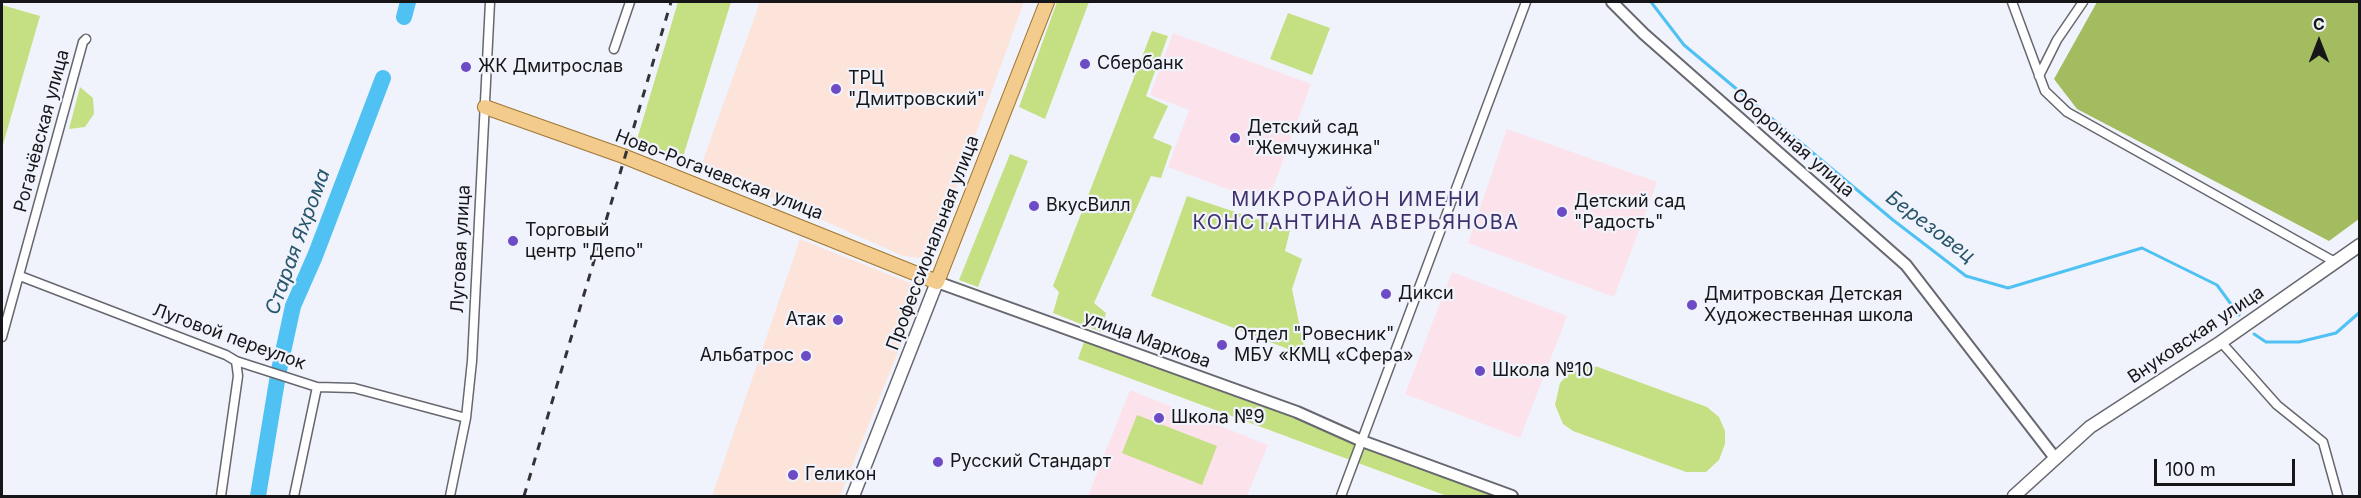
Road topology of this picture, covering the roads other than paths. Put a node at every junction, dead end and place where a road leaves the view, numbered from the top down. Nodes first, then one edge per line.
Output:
1 (490, 2) edge
2 (630, 2) edge
3 (1047, 2) edge
4 (1526, 2) edge
5 (1612, 2) edge
6 (2012, 2) edge
7 (2083, 2) edge
8 (86, 39) dead end
9 (614, 49) dead end
10 (2039, 76) junction
11 (485, 107) junction
12 (2360, 245) edge
13 (2335, 262) junction
14 (20, 276) junction
15 (937, 282) junction
16 (2, 337) edge
17 (2221, 342) junction
18 (236, 361) junction
19 (317, 387) junction
20 (466, 418) junction
21 (1362, 441) junction
22 (2055, 458) junction
23 (221, 496) edge
24 (294, 496) edge
25 (450, 496) edge
26 (852, 496) edge
27 (1341, 496) edge
28 (1512, 496) edge
29 (2014, 496) edge
30 (2338, 496) edge

1 - 11 street, Луговая улица
2 - 9 street
3 - 15 main road, Профессиональная улица
4 - 21 street
5 - 22 street, Оборонная улица
6 - 10 street
7 - 10 street
8 - 14 street, Рогачёвская улица
10 - 13 street
11 - 15 main road, Ново-Рогачевская улица
11 - 20 street, Луговая улица
12 - 13 main road, Внуковская улица
13 - 17 main road, Внуковская улица
14 - 16 street, Рогачёвская улица
14 - 18 street, Луговой переулок
15 - 21 street, улица Маркова
15 - 26 main road, Профессиональная улица
17 - 22 main road, Внуковская улица
17 - 30 street
18 - 19 street, Луговой переулок
18 - 23 street
19 - 20 street, Луговой переулок
19 - 24 street
20 - 25 street, Луговая улица
21 - 27 street
21 - 28 street, улица Маркова
22 - 29 main road, Внуковская улица

